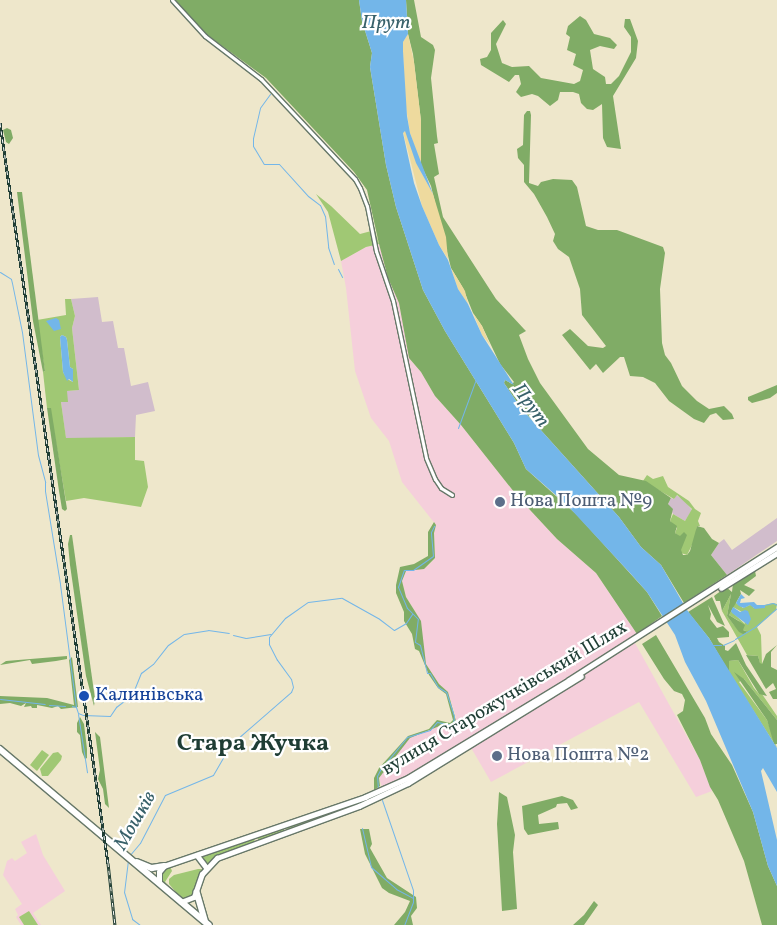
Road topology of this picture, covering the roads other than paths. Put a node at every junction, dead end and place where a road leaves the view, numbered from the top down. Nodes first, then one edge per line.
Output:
1 (172, 0) edge
2 (452, 495) dead end
3 (777, 548) edge
4 (777, 552) edge
5 (713, 592) junction
6 (0, 749) edge
7 (375, 795) junction
8 (365, 796) junction
9 (367, 803) junction
10 (284, 825) junction
11 (287, 833) junction
12 (255, 836) junction
13 (257, 843) junction
14 (197, 855) junction
15 (132, 860) junction
16 (164, 866) junction
17 (206, 867) junction
18 (159, 882) junction
19 (197, 892) junction
20 (181, 902) junction
21 (207, 924) edge

1 - 2 street
3 - 5 main road, вулиця Старожучківський Шлях
4 - 5 main road, вулиця Старожучківський Шлях
5 - 7 main road, вулиця Старожучківський Шлях
6 - 15 highway
7 - 8 main road, вулиця Старожучківський Шлях
7 - 9 main road, вулиця Старожучківський Шлях
8 - 9 main road
8 - 10 main road, вулиця Старожучківський Шлях
9 - 11 main road, вулиця Старожучківський Шлях
10 - 11 main road
10 - 12 main road, вулиця Старожучківський Шлях
11 - 13 main road, вулиця Старожучківський Шлях
12 - 13 main road
12 - 14 main road, вулиця Старожучківський Шлях
13 - 17 main road, вулиця Старожучківський Шлях
14 - 16 main road, вулиця Старожучківський Шлях
14 - 17 main road
15 - 16 highway
15 - 18 highway
16 - 18 main road
17 - 19 main road
18 - 20 highway
19 - 20 main road
19 - 21 highway
20 - 21 highway

